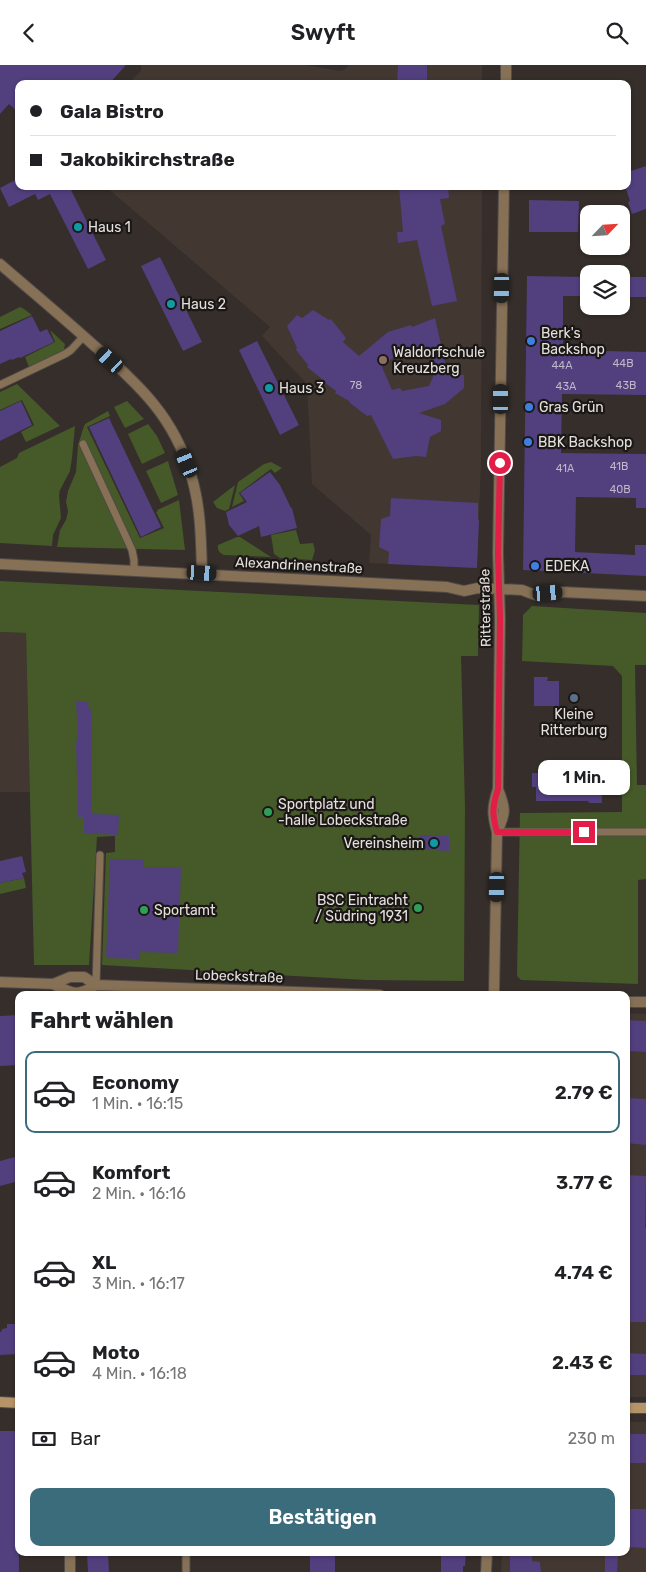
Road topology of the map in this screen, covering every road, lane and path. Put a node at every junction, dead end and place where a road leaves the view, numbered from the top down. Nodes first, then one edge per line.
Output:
1 (506, 65) edge
2 (506, 80) edge
3 (504, 190) edge
4 (0, 264) edge
5 (83, 337) junction
6 (0, 385) edge
7 (83, 444) dead end
8 (0, 564) edge
9 (134, 570) junction
10 (202, 573) junction
11 (499, 589) junction
12 (646, 596) edge
13 (497, 832) junction
14 (646, 832) edge
15 (100, 855) dead end
16 (0, 982) edge
17 (53, 983) junction
18 (96, 985) junction
19 (54, 991) edge
20 (67, 991) edge
21 (87, 991) edge
22 (206, 991) edge
23 (494, 991) edge
24 (630, 1002) edge
25 (646, 1003) edge
26 (0, 1403) edge
27 (15, 1403) edge
28 (630, 1408) edge
29 (646, 1408) edge
30 (70, 1556) edge
31 (186, 1556) edge
32 (487, 1556) edge
33 (70, 1572) edge
34 (186, 1572) edge
35 (486, 1572) edge

1 - 2 street
3 - 11 street, Ritterstraße
4 - 5 street
5 - 6 lane
5 - 10 street
7 - 9 lane
8 - 9 street, Alexandrinenstraße
9 - 10 street, Alexandrinenstraße
10 - 11 street, Alexandrinenstraße
11 - 12 street, Alexandrinenstraße
11 - 13 street, Ritterstraße
13 - 14 lane
13 - 23 street, Ritterstraße
15 - 18 lane
16 - 17 street, Lobeckstraße
17 - 18 street, Lobeckstraße
17 - 19 street
17 - 20 street, Lobeckstraße
18 - 21 street, Lobeckstraße
18 - 22 street, Lobeckstraße
24 - 25 street
26 - 27 main road
28 - 29 main road
30 - 33 street
31 - 34 lane
32 - 35 street

